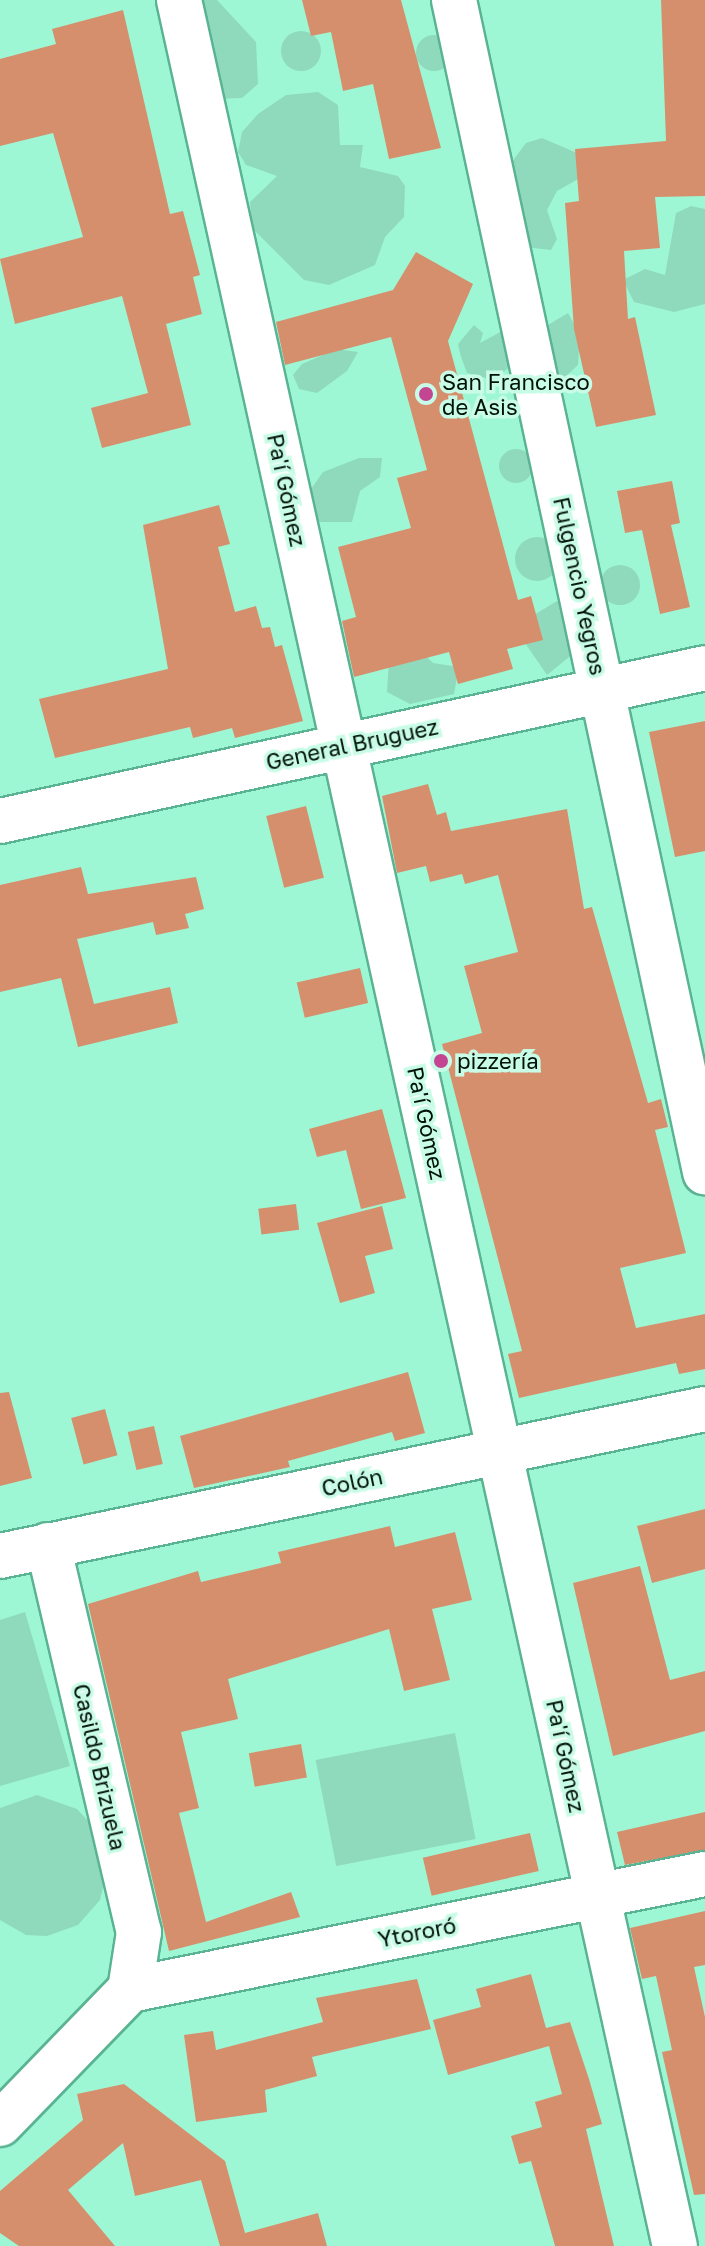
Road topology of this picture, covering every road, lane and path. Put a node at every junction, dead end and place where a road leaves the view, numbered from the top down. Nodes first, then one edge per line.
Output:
1 (179, 0) edge
2 (454, 0) edge
3 (705, 668) edge
4 (602, 690) junction
5 (344, 746) junction
6 (0, 821) edge
7 (705, 1172) edge
8 (705, 1409) edge
9 (499, 1451) junction
10 (48, 1545) junction
11 (0, 1556) edge
12 (705, 1874) edge
13 (597, 1895) junction
14 (130, 1990) junction
15 (0, 2124) edge
16 (675, 2246) edge

1 - 5 street, Pa'í Gómez
2 - 4 street, Fulgencio Yegros
3 - 4 street, General Bruguez
4 - 5 street, General Bruguez
4 - 7 street, Fulgencio Yegros
5 - 6 street, General Bruguez
5 - 9 street, Pa'í Gómez
8 - 9 street, Colón
9 - 10 street, Colón
9 - 13 street, Pa'í Gómez
10 - 11 street, Colón
10 - 14 street, Casildo Brizuela
12 - 13 street, Ytororó
13 - 14 street, Ytororó
13 - 16 street, Pa'í Gómez
14 - 15 street

